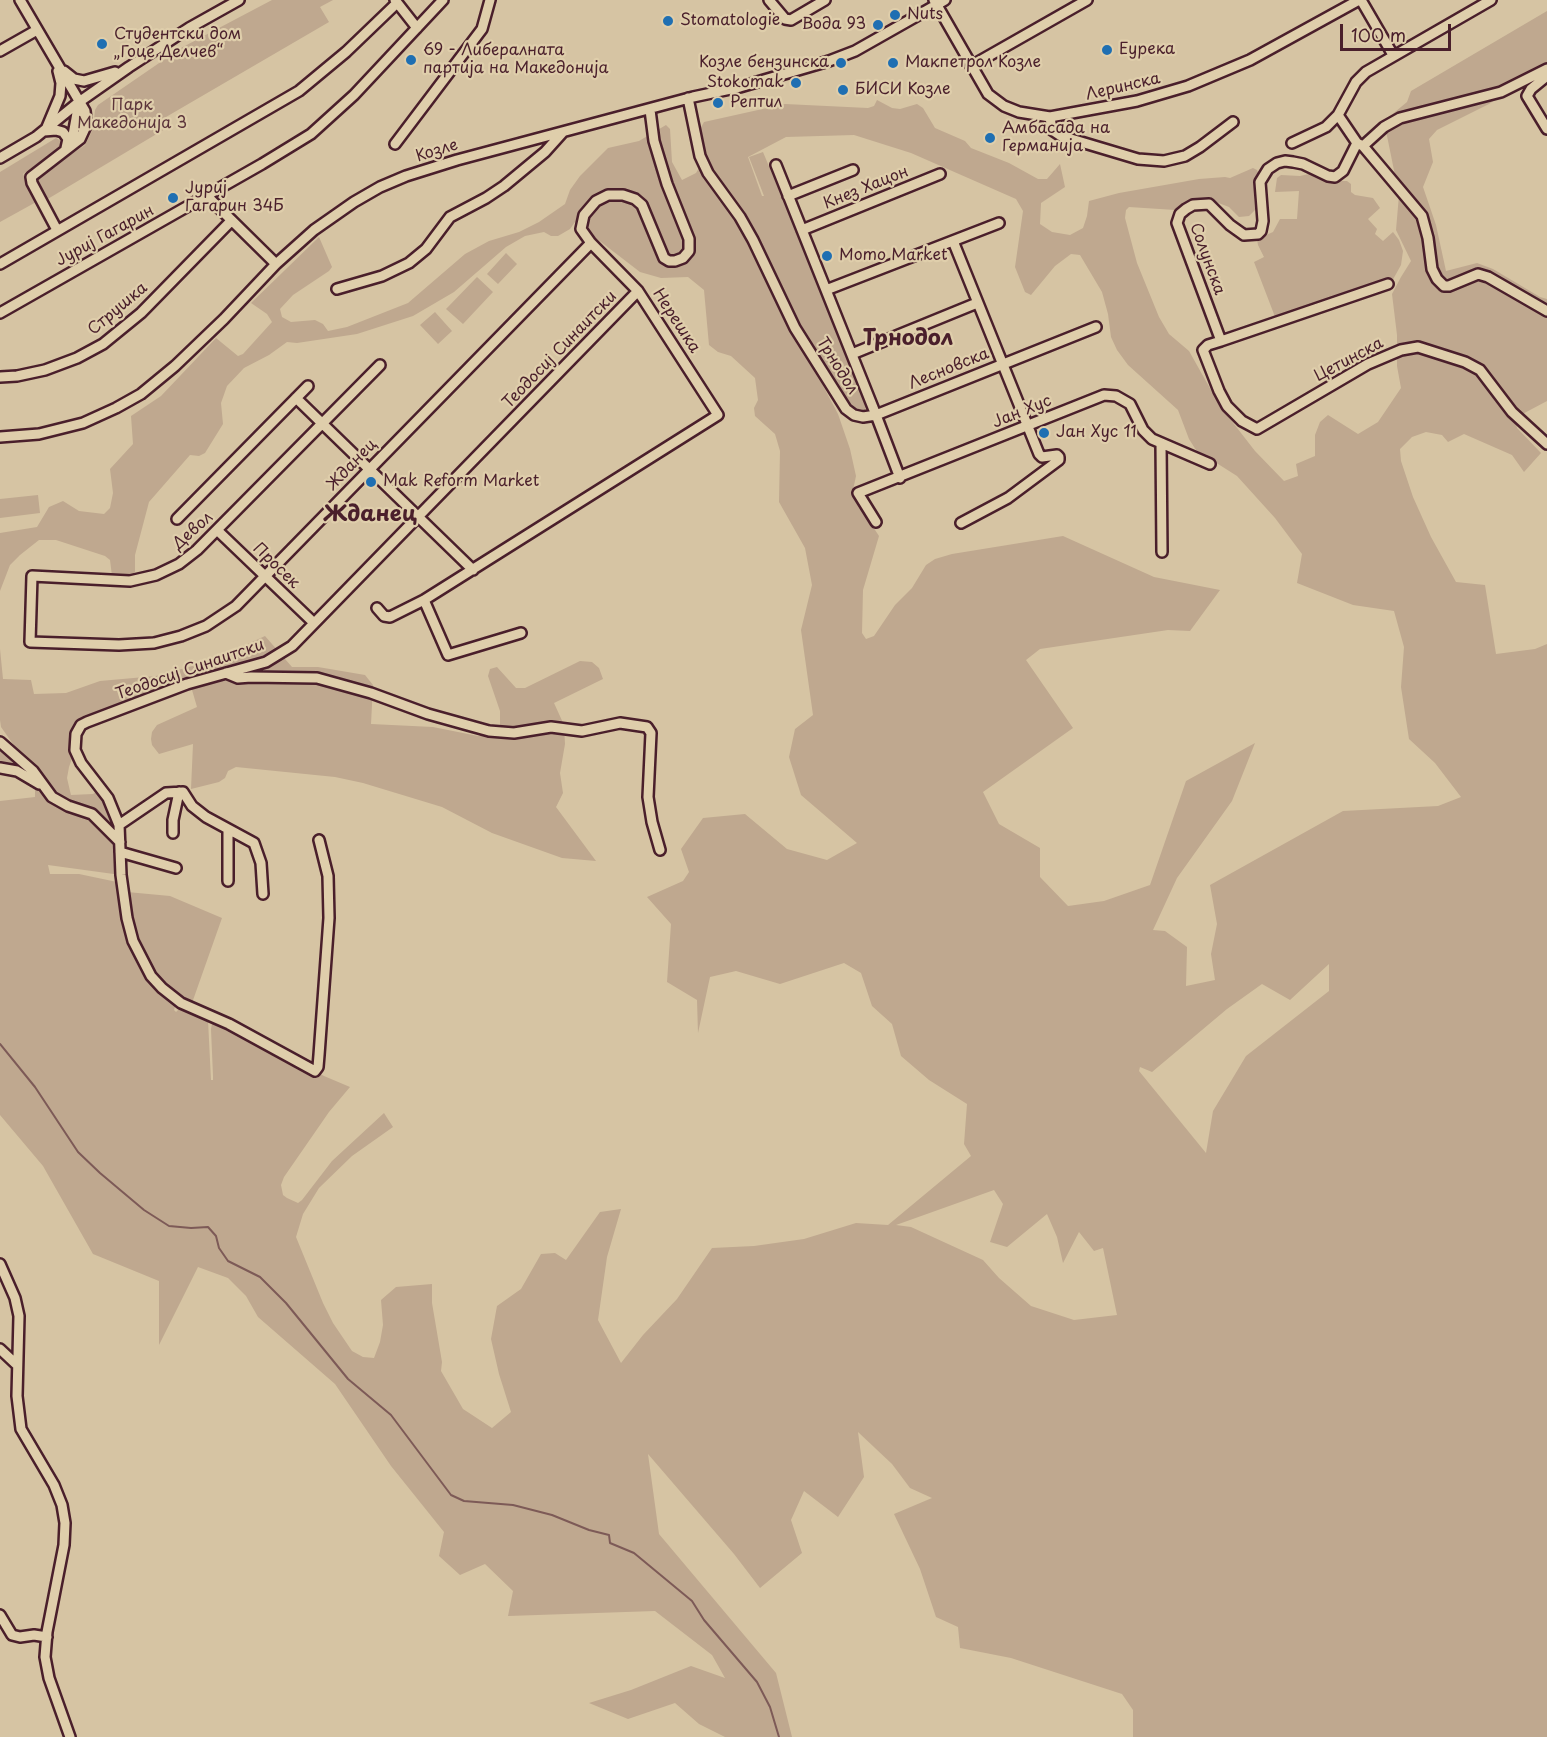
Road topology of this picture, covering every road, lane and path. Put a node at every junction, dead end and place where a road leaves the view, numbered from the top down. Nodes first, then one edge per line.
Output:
1 (20, 0) edge
2 (239, 0) edge
3 (443, 0) edge
4 (490, 0) edge
5 (769, 0) edge
6 (825, 0) edge
7 (1087, 0) edge
8 (1360, 0) edge
9 (1491, 0) edge
10 (396, 1) edge
11 (938, 2) edge
12 (417, 28) junction
13 (37, 30) junction
14 (0, 51) edge
15 (1393, 55) junction
16 (56, 63) junction
17 (971, 66) junction
18 (129, 67) junction
19 (1547, 69) edge
20 (1547, 76) edge
21 (688, 98) junction
22 (79, 102) junction
23 (650, 110) junction
24 (1050, 117) junction
25 (1334, 120) junction
26 (1233, 122) dead end
27 (1547, 129) edge
28 (44, 131) junction
29 (563, 132) junction
30 (1292, 143) dead end
31 (395, 144) dead end
32 (1360, 145) junction
33 (67, 150) junction
34 (0, 158) edge
35 (776, 165) dead end
36 (853, 170) dead end
37 (940, 174) dead end
38 (207, 196) junction
39 (788, 196) junction
40 (231, 221) junction
41 (999, 224) dead end
42 (57, 230) junction
43 (802, 230) junction
44 (952, 241) junction
45 (591, 243) junction
46 (0, 264) edge
47 (276, 264) junction
48 (1389, 284) dead end
49 (337, 289) dead end
50 (826, 290) junction
51 (638, 291) junction
52 (977, 303) junction
53 (1547, 311) edge
54 (0, 313) edge
55 (1096, 327) dead end
56 (1221, 341) junction
57 (852, 354) junction
58 (1002, 364) junction
59 (380, 365) dead end
60 (0, 377) edge
61 (308, 386) dead end
62 (296, 398) junction
63 (876, 415) junction
64 (322, 423) junction
65 (1027, 426) junction
66 (0, 437) edge
67 (1161, 443) junction
68 (1547, 444) edge
69 (1210, 464) dead end
70 (369, 469) junction
71 (900, 478) junction
72 (418, 517) junction
73 (177, 519) dead end
74 (876, 522) dead end
75 (961, 523) dead end
76 (217, 530) junction
77 (1162, 552) dead end
78 (473, 570) junction
79 (265, 576) junction
80 (424, 600) junction
81 (377, 608) dead end
82 (314, 623) junction
83 (522, 633) dead end
84 (30, 642) joint
85 (226, 673) junction
86 (0, 741) edge
87 (0, 768) edge
88 (44, 788) junction
89 (179, 792) junction
90 (119, 825) junction
91 (228, 830) junction
92 (173, 833) dead end
93 (319, 840) dead end
94 (120, 847) junction
95 (660, 850) dead end
96 (176, 868) dead end
97 (228, 881) dead end
98 (263, 894) dead end
99 (0, 1264) edge
100 (0, 1349) edge
101 (17, 1365) junction
102 (0, 1615) edge
103 (47, 1637) junction
104 (70, 1737) edge

1 - 13 street
2 - 18 street
3 - 12 street, Јуриј Гагарин
4 - 31 street
5 - 6 street
7 - 17 street
8 - 15 street
8 - 24 street, Леринска
9 - 15 street
10 - 12 street
10 - 42 street, Јуриј Гагарин
11 - 17 street, Леринска
11 - 21 street, Козле
12 - 38 street, Јуриј Гагарин
13 - 14 street
13 - 16 street
15 - 25 street
16 - 18 street
16 - 22 street
16 - 28 street
17 - 24 street, Леринска
18 - 22 street
19 - 32 street
20 - 27 street
21 - 23 street, Козле
21 - 63 street, Трнодол
22 - 28 street
22 - 33 street
23 - 29 street, Козле
23 - 45 street, Нерешка
24 - 26 street
25 - 30 street
25 - 32 street
28 - 33 street
28 - 34 street
29 - 47 street, Козле
29 - 49 street
32 - 53 street
32 - 56 street, Солунска
33 - 42 street, Јуриј Гагарин
35 - 39 street, Трнодол
36 - 39 street
37 - 43 street, Кнез Хацон
38 - 40 street
38 - 54 street, Јуриј Гагарин
39 - 43 street, Трнодол
40 - 47 street
40 - 60 street, Струшка
41 - 44 street
42 - 46 street, Јуриј Гагарин
43 - 50 street, Трнодол
44 - 50 street
44 - 52 street
45 - 51 street, Нерешка
45 - 70 street, Жданец
47 - 66 street, Козле
48 - 56 street
50 - 57 street, Трнодол
51 - 72 street, Теодосиј Синаитски
51 - 78 street, Нерешка
52 - 57 street
52 - 58 street
55 - 58 street, Лесновска
56 - 68 street, Цетинска
57 - 63 street, Трнодол
58 - 63 street, Лесновска
58 - 65 street
59 - 64 street, Девол
61 - 62 street, Девол
62 - 64 street
62 - 73 street, Девол
63 - 71 street
64 - 70 street
64 - 76 street, Девол
65 - 67 street, Јан Хус
65 - 71 street, Јан Хус
65 - 75 street
67 - 69 street, Јан Хус
67 - 77 street
70 - 72 street
70 - 79 street, Жданец
71 - 74 street, Јан Хус
72 - 78 street
72 - 82 street, Теодосиј Синаитски
76 - 79 street, Просек
76 - 84 street, Девол
78 - 80 street, Нерешка
79 - 82 street, Просек
79 - 84 street, Жданец
80 - 81 street, Нерешка
80 - 83 street
82 - 85 street, Теодосиј Синаитски
85 - 90 street, Теодосиј Синаитски
85 - 95 street
86 - 88 street
87 - 88 street
88 - 94 street
89 - 90 street
89 - 91 street
89 - 92 street
90 - 94 street, Теодосиј Синаитски
91 - 97 street
91 - 98 street
93 - 94 street, Теодосиј Синаитски
94 - 96 street
99 - 101 street
100 - 101 street
101 - 103 street
102 - 103 street
103 - 104 street

